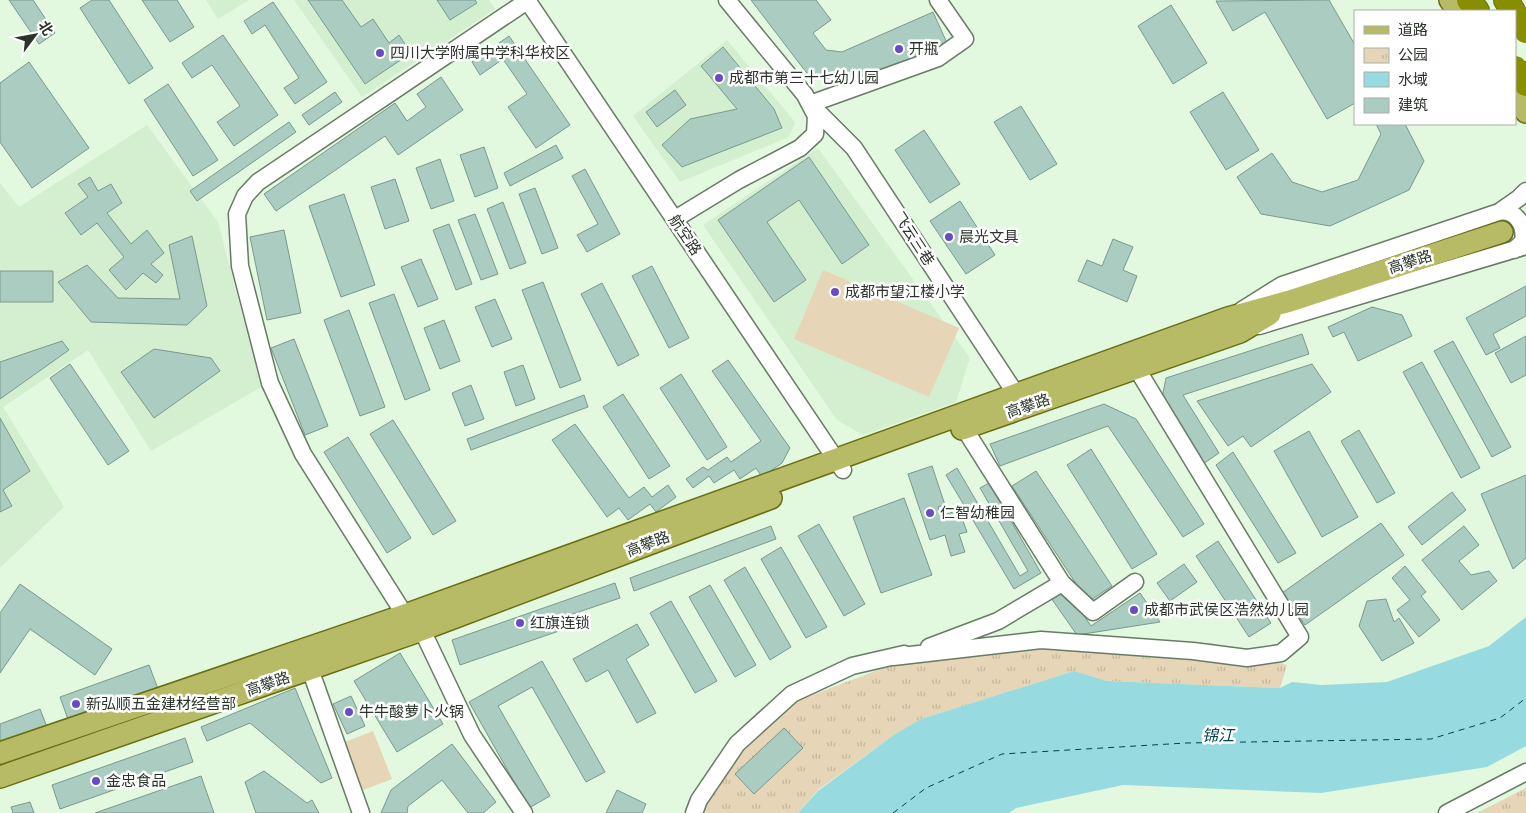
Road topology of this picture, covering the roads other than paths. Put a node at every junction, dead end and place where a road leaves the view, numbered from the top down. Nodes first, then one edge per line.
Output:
1 (527, 0) edge
2 (727, 0) edge
3 (938, 0) edge
4 (1516, 16) edge
5 (1526, 31) edge
6 (1516, 69) edge
7 (1526, 84) edge
8 (1516, 97) edge
9 (810, 104) junction
10 (1526, 112) edge
11 (1526, 191) edge
12 (674, 219) junction
13 (1501, 222) junction
14 (1520, 248) edge
15 (1234, 325) junction
16 (1137, 369) junction
17 (1019, 401) junction
18 (964, 428) junction
19 (840, 465) junction
20 (1135, 582) dead end
21 (1062, 583) junction
22 (414, 626) junction
23 (893, 657) junction
24 (310, 670) junction
25 (0, 753) edge
26 (1526, 772) edge
27 (0, 777) edge
28 (360, 813) edge
29 (524, 813) edge
30 (694, 813) edge
31 (1448, 813) edge

1 - 12 street, 航空路
1 - 22 street
2 - 9 street
3 - 9 street
4 - 5 highway, bridge
6 - 7 highway, bridge
8 - 10 main road
9 - 12 street
9 - 17 street, 飞云三巷
11 - 13 street
12 - 19 street, 航空路
13 - 14 street
13 - 15 main road, 高攀路
13 - 15 street
14 - 15 street
15 - 16 main road, 高攀路
15 - 17 main road, 高攀路
16 - 17 main road, 高攀路
16 - 23 street
17 - 18 main road, 高攀路
17 - 19 main road, 高攀路
18 - 19 main road, 高攀路
18 - 21 street
19 - 22 main road, 高攀路
20 - 21 street
21 - 23 street
22 - 24 main road, 高攀路
22 - 25 main road, 高攀路
22 - 29 street
23 - 30 street
24 - 27 main road, 高攀路
24 - 28 street
26 - 31 street

